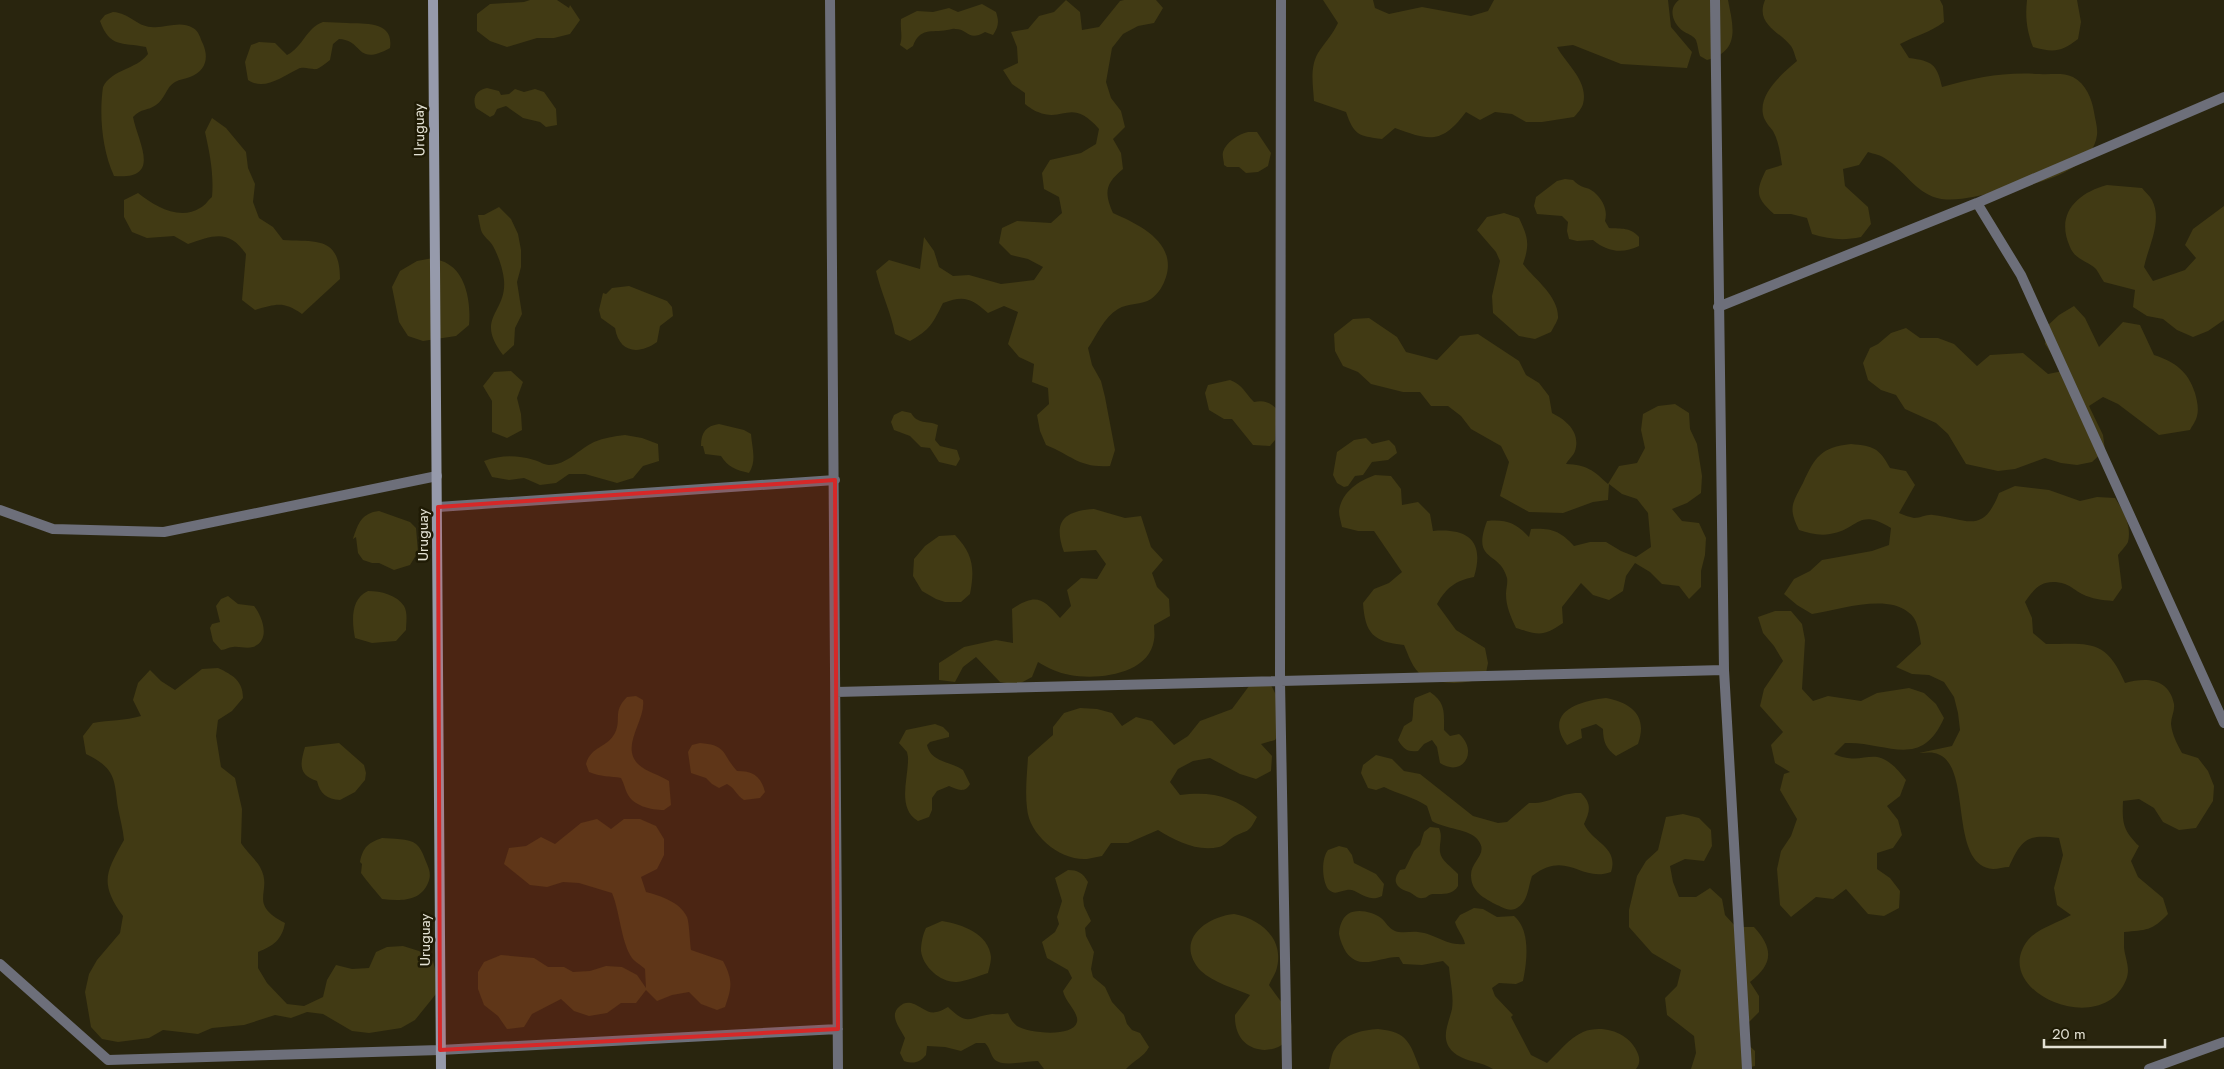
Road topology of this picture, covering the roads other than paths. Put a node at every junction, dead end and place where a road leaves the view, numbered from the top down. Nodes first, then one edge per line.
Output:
1 (433, 0) edge
2 (830, 0) edge
3 (1281, 0) edge
4 (1715, 0) edge
5 (2224, 97) edge
6 (1977, 204) junction
7 (1718, 308) junction
8 (437, 476) junction
9 (834, 480) junction
10 (438, 507) junction
11 (0, 510) edge
12 (1724, 670) junction
13 (1280, 681) junction
14 (836, 692) junction
15 (2224, 723) edge
16 (0, 964) edge
17 (838, 1030) junction
18 (2224, 1042) edge
19 (440, 1050) junction
20 (441, 1069) edge
21 (838, 1069) edge
22 (1287, 1069) edge
23 (1747, 1069) edge
24 (2150, 1069) edge

1 - 8 main road, Uruguay
2 - 9 street
3 - 13 street
4 - 7 street
5 - 6 street
6 - 7 street
6 - 15 street
7 - 12 street
8 - 10 main road, Uruguay
8 - 11 street
9 - 10 street
9 - 14 street
10 - 19 main road, Uruguay
12 - 13 street
12 - 23 street
13 - 14 street
13 - 22 street
14 - 17 street
16 - 19 street
17 - 19 street
17 - 21 street
18 - 24 street
19 - 20 main road, Uruguay

